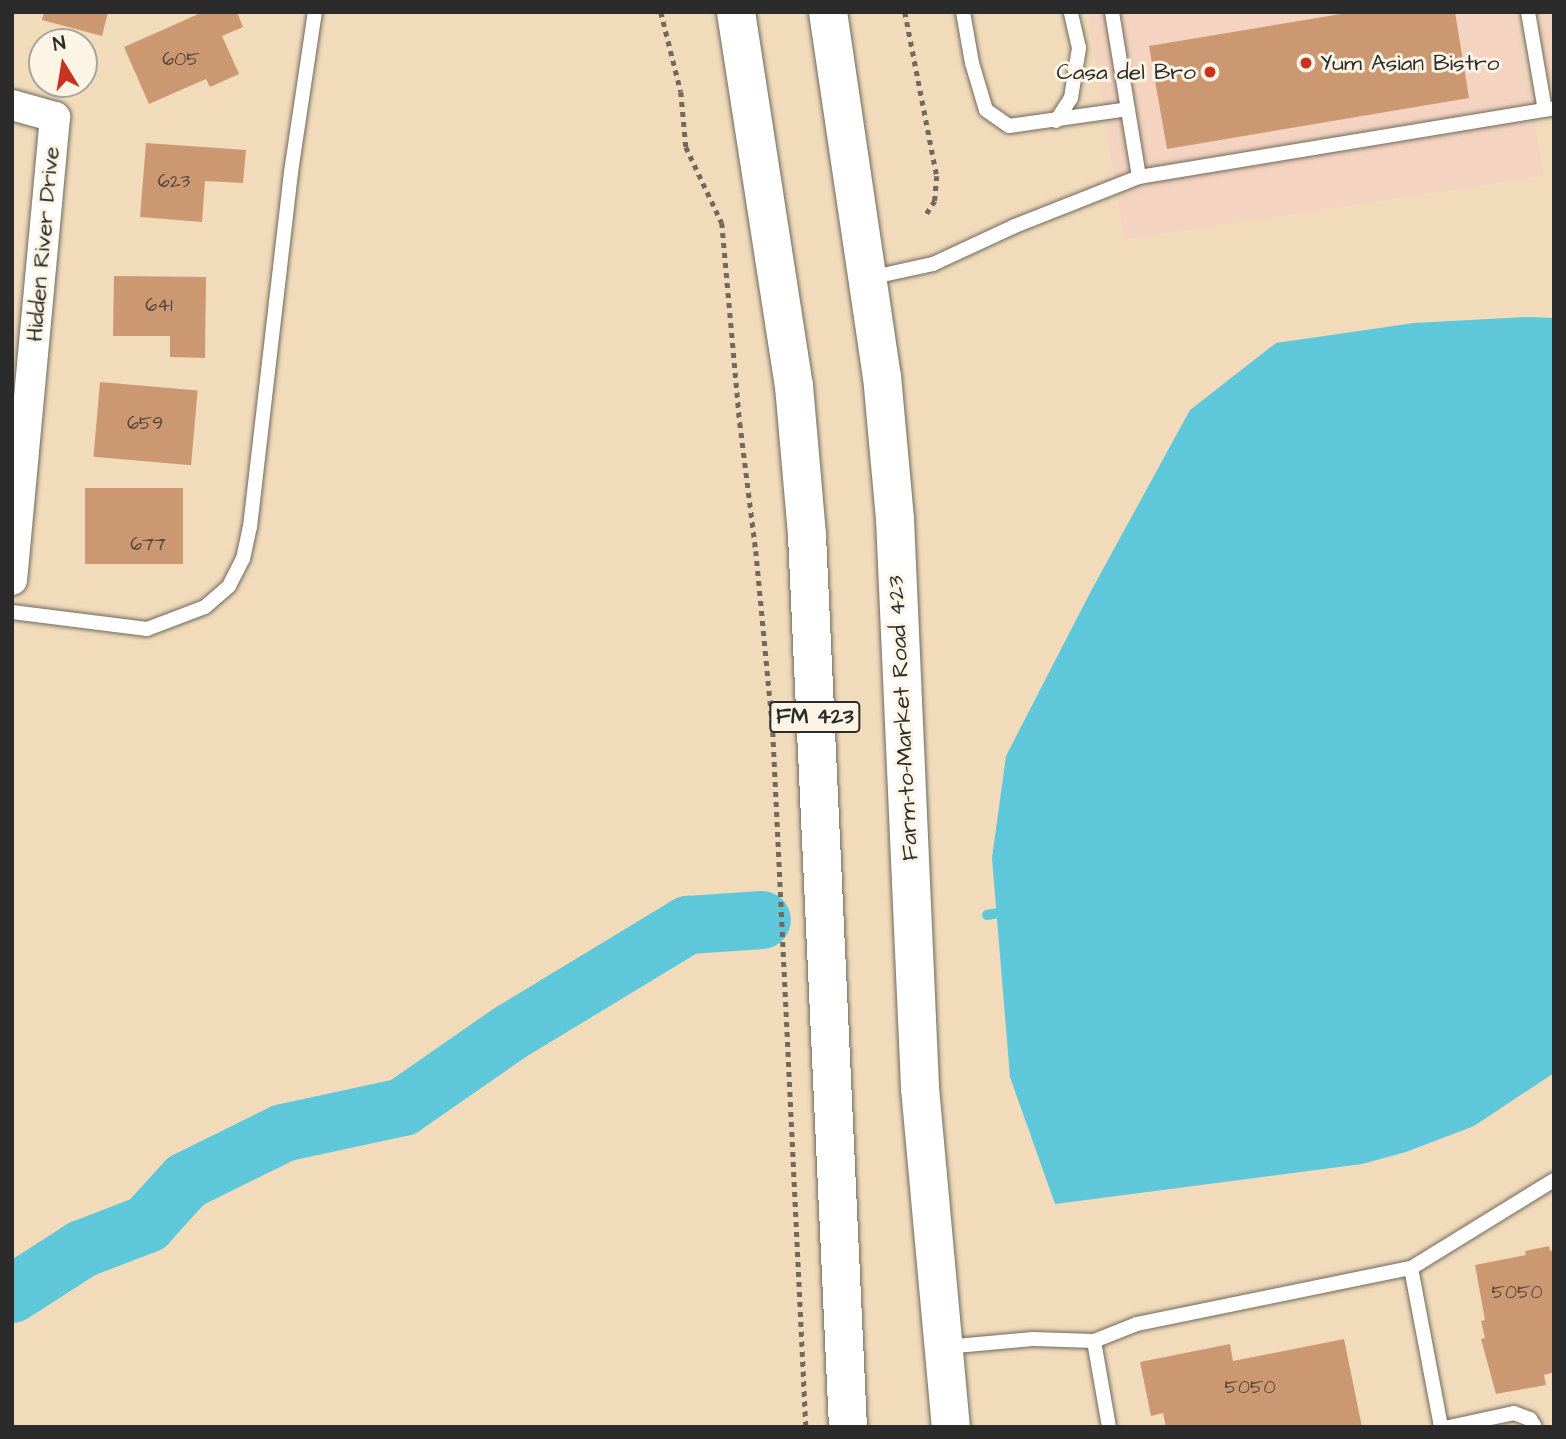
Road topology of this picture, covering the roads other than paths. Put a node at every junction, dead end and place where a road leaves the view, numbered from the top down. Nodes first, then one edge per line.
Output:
1 (315, 12) edge
2 (736, 12) edge
3 (828, 12) edge
4 (963, 12) edge
5 (1071, 12) edge
6 (1112, 12) edge
7 (1528, 12) edge
8 (12, 105) edge
9 (1128, 108) junction
10 (1550, 109) edge
11 (1056, 121) junction
12 (1139, 177) junction
13 (867, 278) junction
14 (20, 408) edge
15 (12, 580) edge
16 (12, 612) edge
17 (1554, 1181) edge
18 (1410, 1268) junction
19 (1094, 1341) junction
20 (945, 1347) junction
21 (848, 1427) edge
22 (951, 1427) edge
23 (1109, 1427) edge
24 (1441, 1427) edge
25 (1449, 1427) edge
26 (1535, 1427) edge

1 - 16 lane
2 - 21 main road, FM 423
3 - 13 main road, Farm-to-Market Road 423
4 - 11 lane
5 - 11 lane
6 - 9 lane
7 - 10 lane
8 - 14 street, Hidden River Drive
9 - 11 lane
9 - 12 lane
10 - 12 lane
12 - 13 lane
13 - 20 main road, Farm-to-Market Road 423
14 - 15 street, Hidden River Drive
17 - 18 lane
18 - 19 lane
18 - 24 lane
19 - 20 lane
19 - 23 lane
20 - 22 main road, Farm-to-Market Road 423
25 - 26 lane

